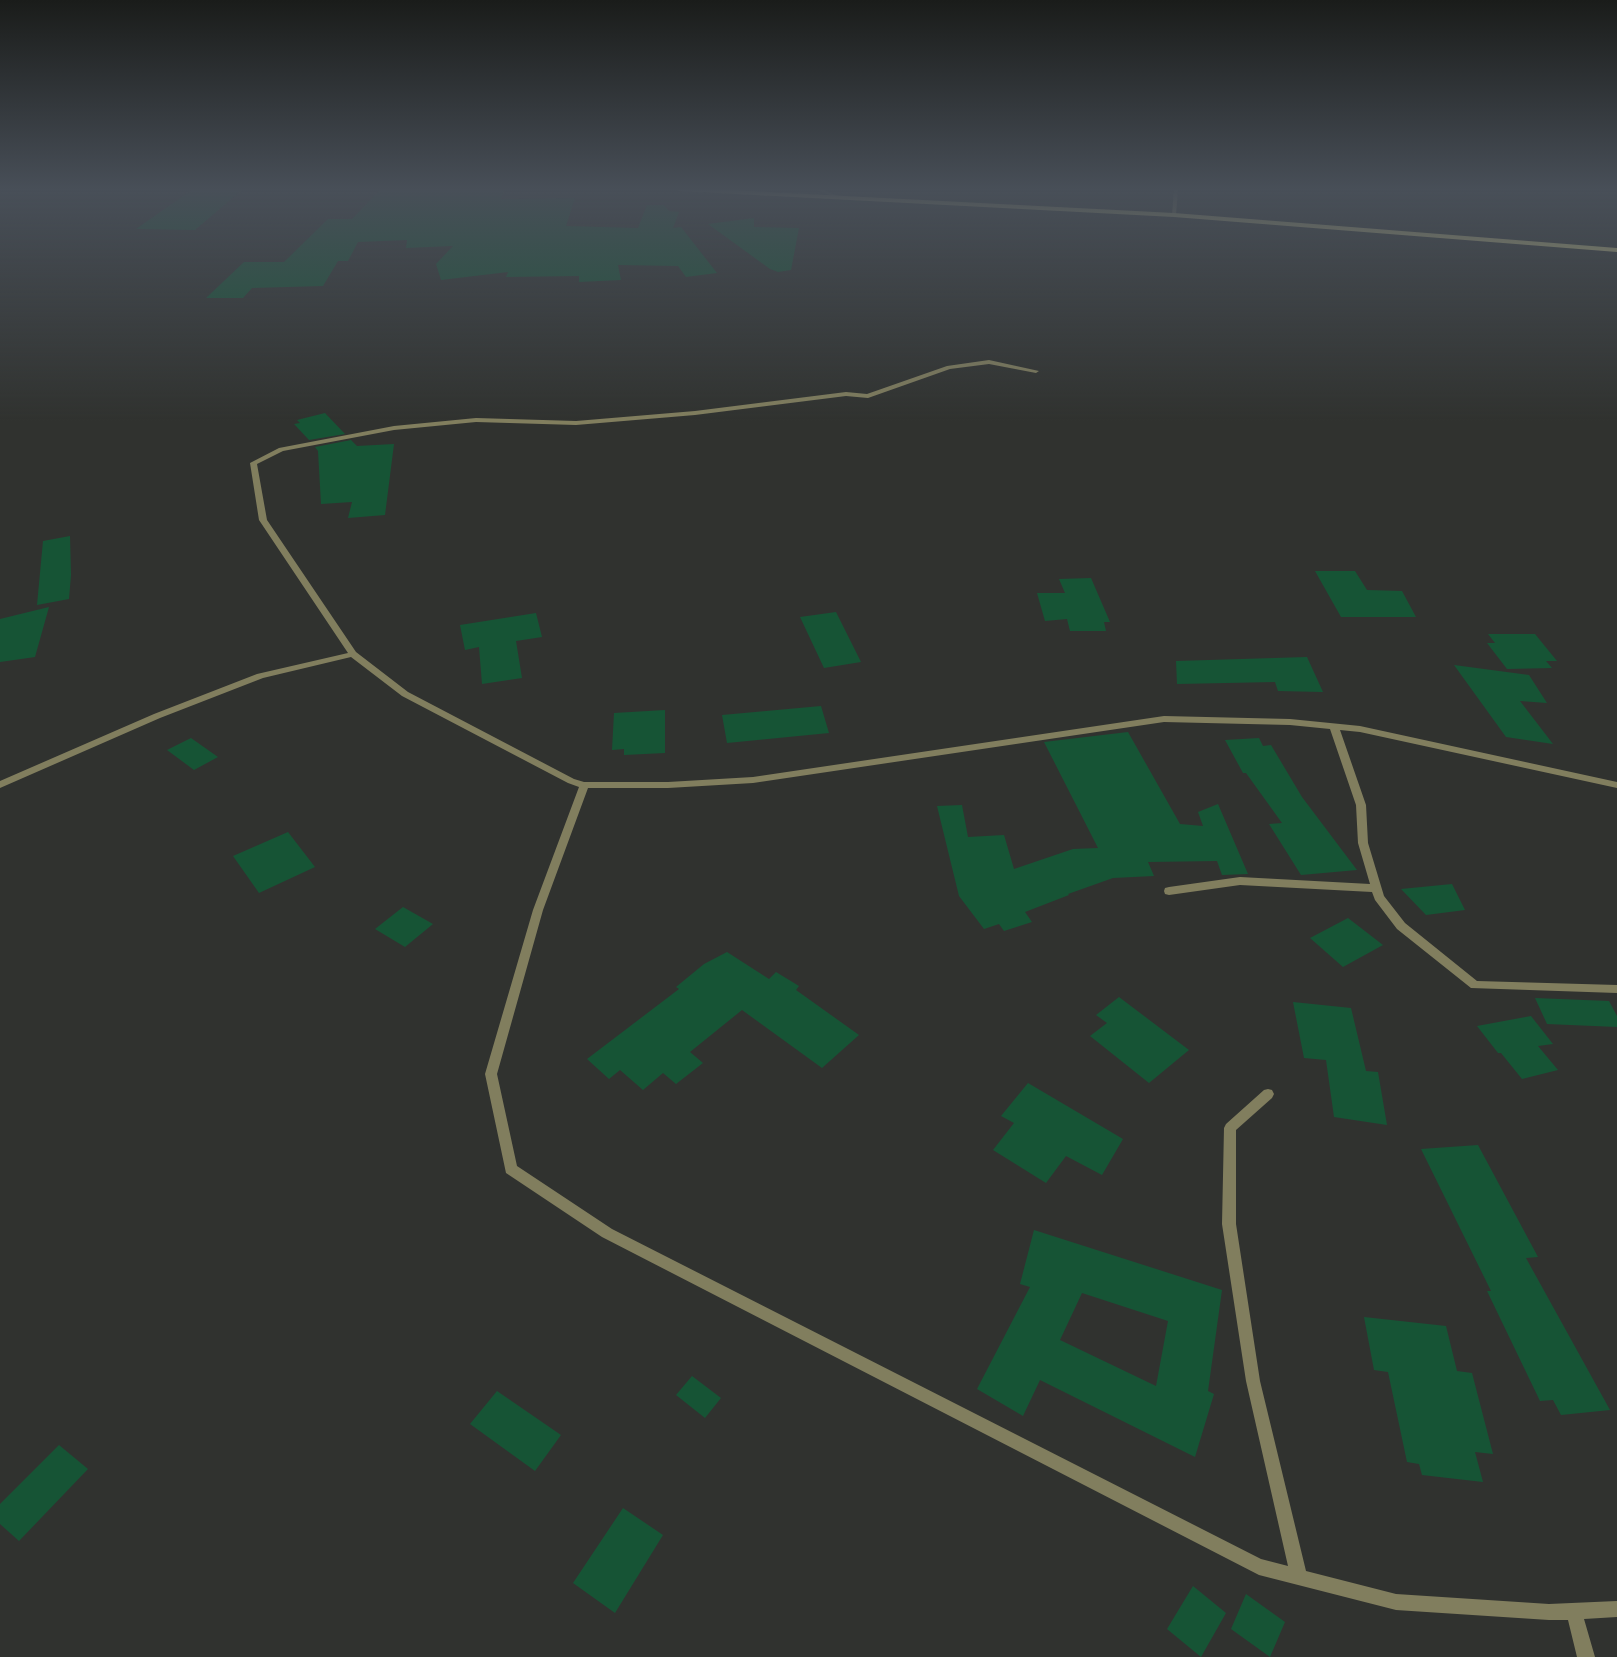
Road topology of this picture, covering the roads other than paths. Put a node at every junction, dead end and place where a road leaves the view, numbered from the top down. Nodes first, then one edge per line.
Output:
1 (1036, 371) dead end
2 (353, 654) junction
3 (1334, 726) junction
4 (584, 784) junction
5 (0, 785) edge
6 (1617, 785) edge
7 (1376, 888) junction
8 (1169, 891) dead end
9 (1617, 989) edge
10 (1268, 1094) dead end
11 (1299, 1577) junction
12 (1617, 1609) edge
13 (1574, 1611) junction
14 (1586, 1657) edge

1 - 2 street
2 - 4 street
2 - 5 street
3 - 4 street
3 - 6 street
3 - 7 street
4 - 11 street
7 - 8 street
7 - 9 street
10 - 11 street
11 - 13 street
12 - 13 street
13 - 14 street

